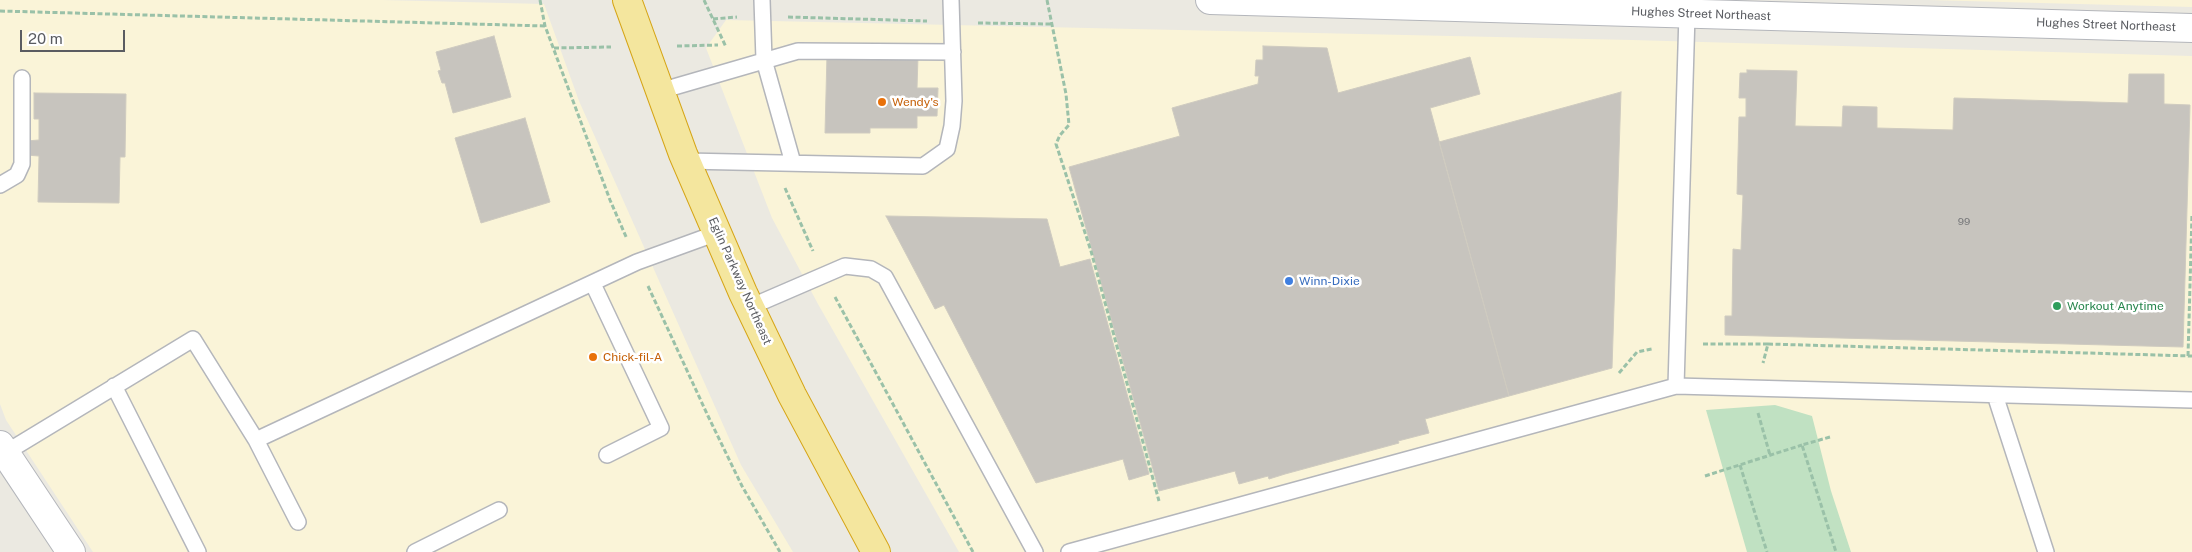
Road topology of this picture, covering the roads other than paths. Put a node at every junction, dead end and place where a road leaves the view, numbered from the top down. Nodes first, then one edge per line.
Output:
1 (626, 0) edge
2 (762, 0) edge
3 (951, 0) edge
4 (1210, 0) edge
5 (1795, 8) edge
6 (1687, 14) junction
7 (2192, 28) edge
8 (953, 52) junction
9 (764, 60) junction
10 (22, 78) dead end
11 (660, 91) junction
12 (686, 161) junction
13 (794, 163) junction
14 (0, 185) edge
15 (717, 232) junction
16 (593, 284) junction
17 (750, 306) junction
18 (114, 386) junction
19 (1676, 386) junction
20 (1995, 395) junction
21 (2192, 400) edge
22 (256, 440) junction
23 (2, 449) edge
24 (608, 455) dead end
25 (499, 510) dead end
26 (298, 522) dead end
27 (71, 552) edge
28 (198, 552) edge
29 (415, 552) edge
30 (876, 552) edge
31 (1035, 552) edge
32 (1070, 552) edge
33 (2046, 552) edge

1 - 11 highway, Eglin Parkway Northeast
2 - 9 lane
3 - 8 lane
4 - 6 street, Hughes Street Northeast
5 - 6 street, Hughes Street Northeast
5 - 7 street, Hughes Street Northeast
6 - 19 lane
8 - 9 lane
8 - 13 lane
9 - 11 lane
9 - 13 lane
10 - 14 lane
11 - 12 highway, Eglin Parkway Northeast
12 - 13 lane
12 - 15 highway, Eglin Parkway Northeast
15 - 16 lane
15 - 17 highway, Eglin Parkway Northeast
16 - 22 lane
16 - 24 lane
17 - 30 highway, Eglin Parkway Northeast
17 - 31 lane
18 - 22 lane
18 - 23 lane
18 - 28 lane
19 - 20 lane
19 - 32 lane
20 - 21 lane
20 - 33 lane
22 - 26 lane
23 - 27 street
25 - 29 lane

